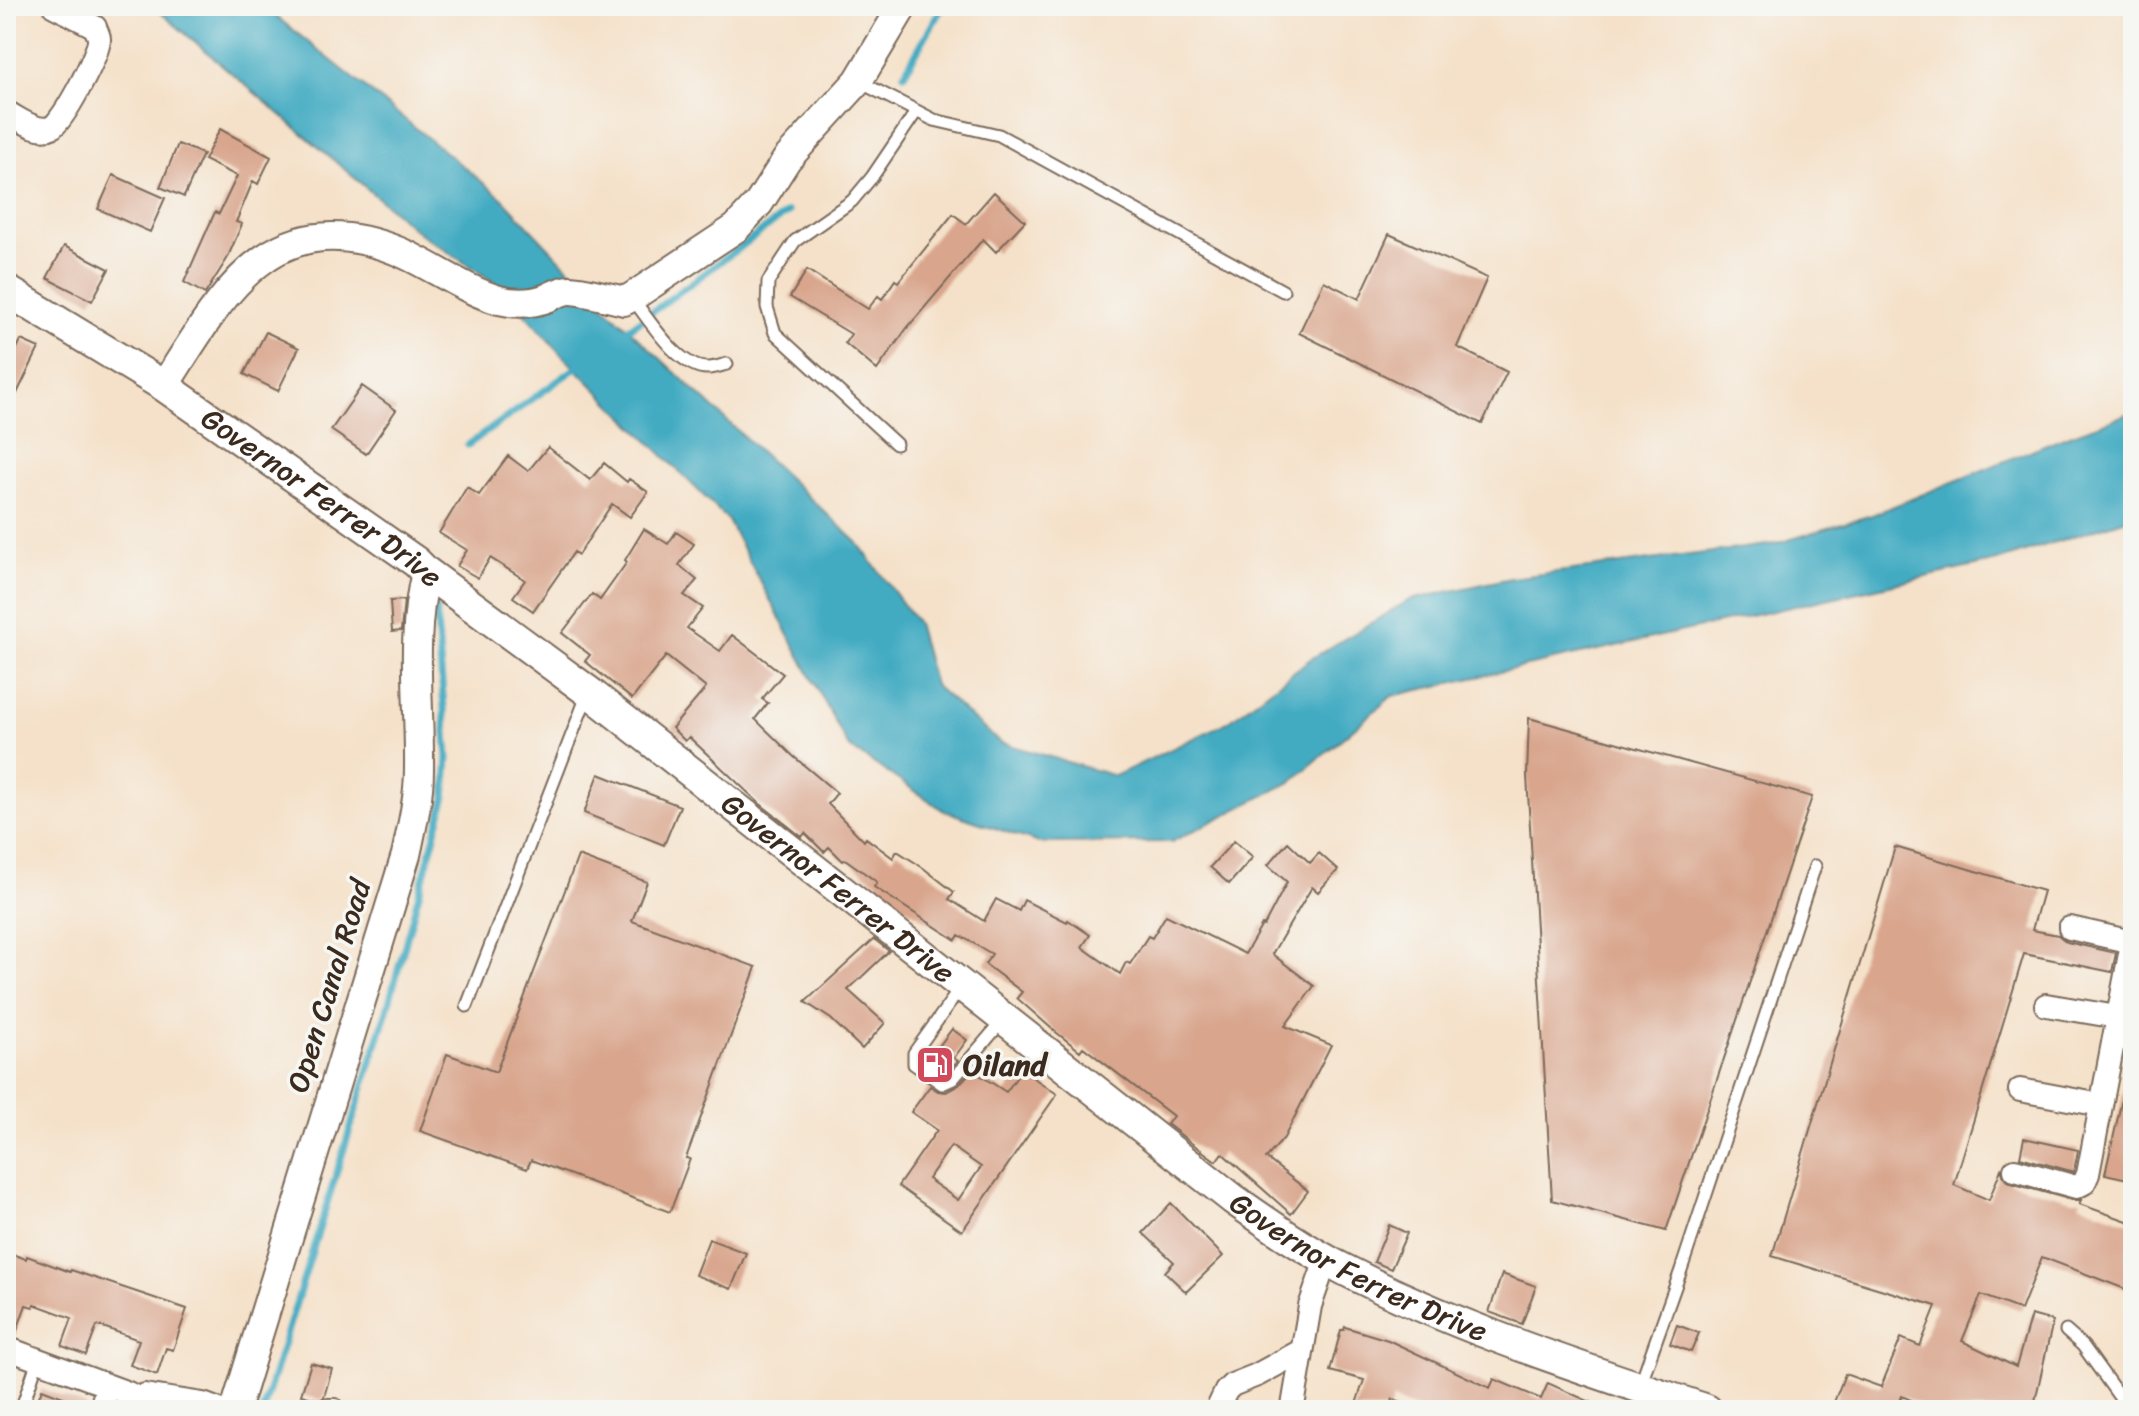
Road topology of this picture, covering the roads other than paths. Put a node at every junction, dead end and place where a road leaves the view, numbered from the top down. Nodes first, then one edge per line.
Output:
1 (54, 6) edge
2 (903, 6) edge
3 (858, 81) junction
4 (6, 112) edge
5 (916, 112) junction
6 (6, 290) edge
7 (1283, 291) dead end
8 (632, 297) junction
9 (727, 364) dead end
10 (164, 386) junction
11 (896, 444) dead end
12 (426, 572) junction
13 (589, 692) junction
14 (1815, 866) dead end
15 (2070, 928) dead end
16 (2133, 940) edge
17 (963, 986) junction
18 (2046, 1005) dead end
19 (467, 1006) dead end
20 (2117, 1017) junction
21 (1005, 1018) junction
22 (2020, 1090) dead end
23 (2101, 1105) junction
24 (2015, 1170) dead end
25 (1326, 1260) junction
26 (2066, 1331) dead end
27 (6, 1348) edge
28 (1301, 1351) junction
29 (38, 1360) junction
30 (1639, 1387) junction
31 (118, 1389) junction
32 (1293, 1406) dead end
33 (21, 1410) edge
34 (100, 1410) edge
35 (161, 1410) edge
36 (219, 1410) edge
37 (235, 1410) edge
38 (1217, 1410) edge
39 (1707, 1410) edge
40 (2129, 1410) edge

1 - 4 street
2 - 3 street
3 - 5 lane
3 - 8 street
5 - 7 lane
5 - 11 lane
6 - 10 main road, Governor Ferrer Drive
8 - 9 lane
8 - 10 street
10 - 12 main road, Governor Ferrer Drive
12 - 13 main road, Governor Ferrer Drive
12 - 37 street, Open Canal Road
13 - 17 main road, Governor Ferrer Drive
13 - 19 lane
14 - 30 lane
15 - 16 street
16 - 20 street
17 - 21 main road, Governor Ferrer Drive
17 - 21 lane
18 - 20 street
20 - 23 street
21 - 25 main road, Governor Ferrer Drive
22 - 23 street
23 - 24 street
25 - 28 street
25 - 30 main road, Governor Ferrer Drive
26 - 40 lane
27 - 29 street
28 - 32 street
28 - 38 street
29 - 31 street
29 - 33 lane
30 - 39 main road, Governor Ferrer Drive
31 - 34 street
31 - 35 street
31 - 36 street

